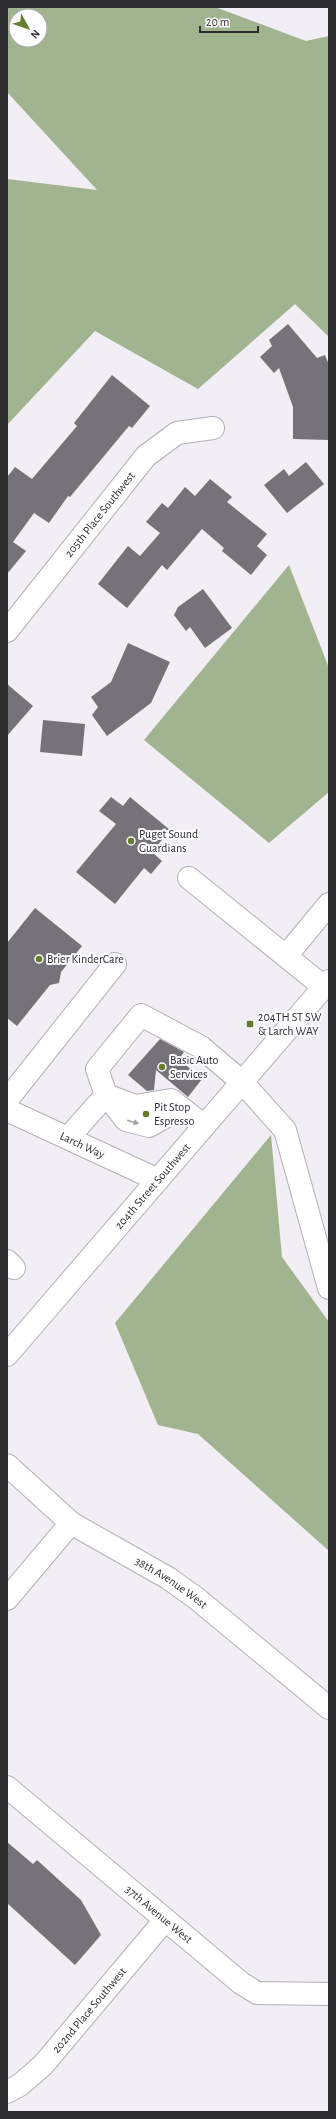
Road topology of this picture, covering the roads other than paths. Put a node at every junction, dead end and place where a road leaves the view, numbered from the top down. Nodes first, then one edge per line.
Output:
1 (213, 428) dead end
2 (7, 631) edge
3 (189, 878) dead end
4 (329, 904) edge
5 (286, 956) junction
6 (115, 964) dead end
7 (327, 984) edge
8 (242, 1082) junction
9 (106, 1095) junction
10 (7, 1100) edge
11 (7, 1110) edge
12 (204, 1126) junction
13 (68, 1138) junction
14 (158, 1180) junction
15 (329, 1288) edge
16 (7, 1355) edge
17 (7, 1466) edge
18 (70, 1523) junction
19 (7, 1599) edge
20 (329, 1708) edge
21 (7, 1786) edge
22 (165, 1920) junction
23 (329, 1994) edge
24 (7, 2092) edge

1 - 2 street, 205th Place Southwest
3 - 5 street
4 - 5 street
5 - 7 street
6 - 10 street
7 - 8 street, 204th Street Southwest
8 - 9 street
8 - 12 street, 204th Street Southwest
8 - 15 street
9 - 12 street
9 - 13 street
11 - 13 street, Larch Way
12 - 14 street, 204th Street Southwest
13 - 14 street, Larch Way
14 - 16 street, 204th Street Southwest
17 - 18 street, 38th Avenue West
18 - 19 street
18 - 20 street, 38th Avenue West
21 - 22 street, 37th Avenue West
22 - 23 street, 37th Avenue West
22 - 24 street, 202nd Place Southwest

